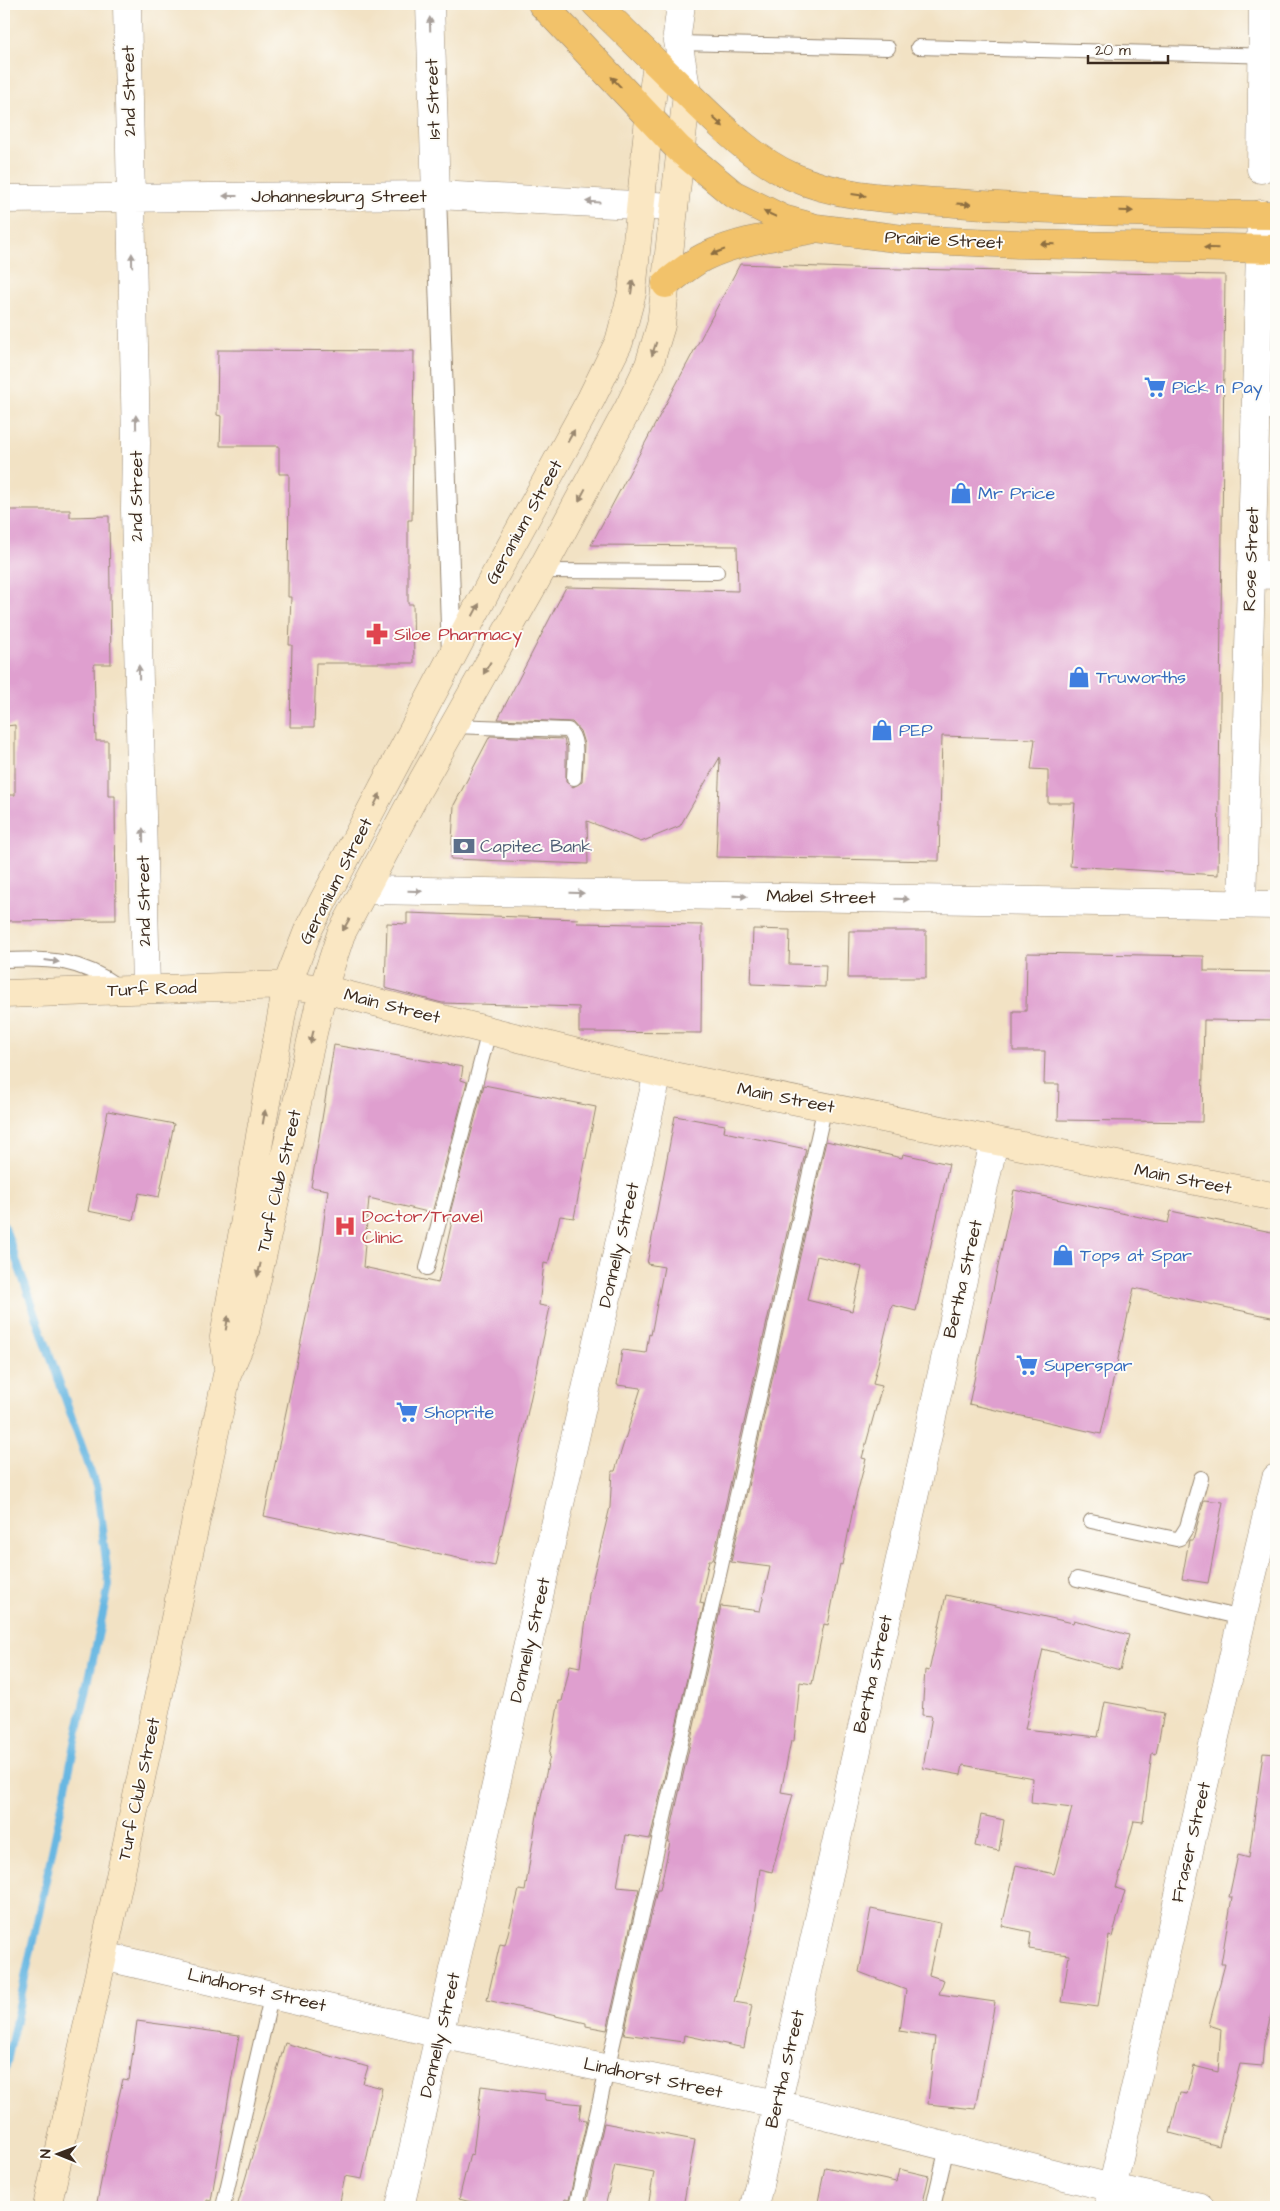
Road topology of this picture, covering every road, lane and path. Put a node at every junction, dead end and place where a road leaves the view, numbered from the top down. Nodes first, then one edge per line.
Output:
1 (127, 4) edge
2 (430, 4) edge
3 (542, 4) edge
4 (596, 4) edge
5 (681, 4) edge
6 (1263, 4) edge
7 (678, 39) junction
8 (918, 47) dead end
9 (888, 48) dead end
10 (1270, 56) edge
11 (657, 64) junction
12 (687, 93) junction
13 (649, 118) junction
14 (679, 149) junction
15 (1261, 169) dead end
16 (436, 195) junction
17 (131, 197) junction
18 (4, 199) edge
19 (642, 204) junction
20 (674, 207) junction
21 (1269, 214) edge
22 (816, 228) junction
23 (1268, 249) edge
24 (666, 284) junction
25 (1266, 412) edge
26 (541, 571) junction
27 (717, 572) dead end
28 (1263, 574) edge
29 (452, 654) junction
30 (453, 726) junction
31 (574, 778) dead end
32 (366, 890) junction
33 (1242, 904) junction
34 (1276, 905) edge
35 (4, 960) edge
36 (303, 987) junction
37 (134, 989) junction
38 (4, 994) edge
39 (489, 1031) junction
40 (658, 1073) junction
41 (825, 1106) junction
42 (994, 1142) junction
43 (1276, 1197) edge
44 (427, 1268) dead end
45 (228, 1371) junction
46 (1201, 1478) dead end
47 (1276, 1478) edge
48 (1091, 1521) dead end
49 (1077, 1579) dead end
50 (1242, 1618) junction
51 (103, 1956) junction
52 (272, 1993) junction
53 (440, 2034) junction
54 (607, 2069) junction
55 (777, 2104) junction
56 (947, 2147) junction
57 (1110, 2198) edge
58 (47, 2207) edge
59 (223, 2207) edge
60 (400, 2207) edge
61 (576, 2207) edge
62 (754, 2207) edge
63 (933, 2207) edge
64 (1200, 2207) edge

1 - 17 street, 2nd Street
16 -> 2 street, 1st Street
13 -> 3 main road, Prairie Street
4 - 11 main road, Prairie Street
5 - 7 street, Geranium Street
6 - 10 street
7 - 9 lane
7 - 11 street, Geranium Street
7 - 12 street, Geranium Street
8 - 10 lane
10 - 15 street
11 - 12 main road, Prairie Street
11 - 13 main road, Geranium Street
12 - 14 main road, Geranium Street
12 -> 21 main road, Prairie Street
13 - 14 main road, Prairie Street
13 - 19 main road, Geranium Street
14 - 20 main road, Geranium Street
22 -> 14 main road, Prairie Street
16 -> 17 street, Johannesburg Street
19 -> 16 street, Johannesburg Street
16 - 29 street
17 - 18 street, Johannesburg Street
37 -> 17 street, 2nd Street
19 - 20 street, Johannesburg Street
29 -> 19 main road, Geranium Street
20 - 24 main road, Geranium Street
21 - 23 street, Rose Street
23 -> 22 main road, Prairie Street
22 -> 24 main road
23 - 25 street, Rose Street
24 -> 26 main road, Geranium Street
25 - 28 street, Rose Street
26 - 27 lane
26 -> 30 main road, Geranium Street
28 - 33 street, Rose Street
36 -> 29 main road, Geranium Street
30 - 31 lane
30 - 32 main road, Geranium Street
32 -> 33 street, Mabel Street
32 -> 36 main road, Geranium Street
33 - 34 street, Mabel Street
35 -> 37 lane
36 - 37 main road, Turf Road
36 - 39 main road, Main Street
36 -> 45 main road, Turf Club Street
45 -> 36 main road, Turf Club Street
37 - 38 main road, Turf Road
39 - 40 main road, Main Street
39 - 44 lane
40 - 41 main road, Main Street
40 - 53 street, Donnelly Street
41 - 42 main road, Main Street
41 - 54 lane
42 - 43 main road, Main Street
42 - 55 street, Bertha Street
45 - 51 main road, Turf Club Street
46 - 48 lane
47 - 50 street, Fraser Street
49 - 50 lane
50 - 57 street, Fraser Street
51 - 52 street, Lindhorst Street
51 - 58 main road, Turf Club Street
52 - 53 street, Lindhorst Street
52 - 59 lane
53 - 54 street, Lindhorst Street
53 - 60 street, Donnelly Street
54 - 55 street, Lindhorst Street
54 - 61 lane
55 - 56 street, Lindhorst Street
55 - 62 street, Bertha Street
56 - 57 street, Lindhorst Street
56 - 63 lane
57 - 64 street, Lindhorst Street

